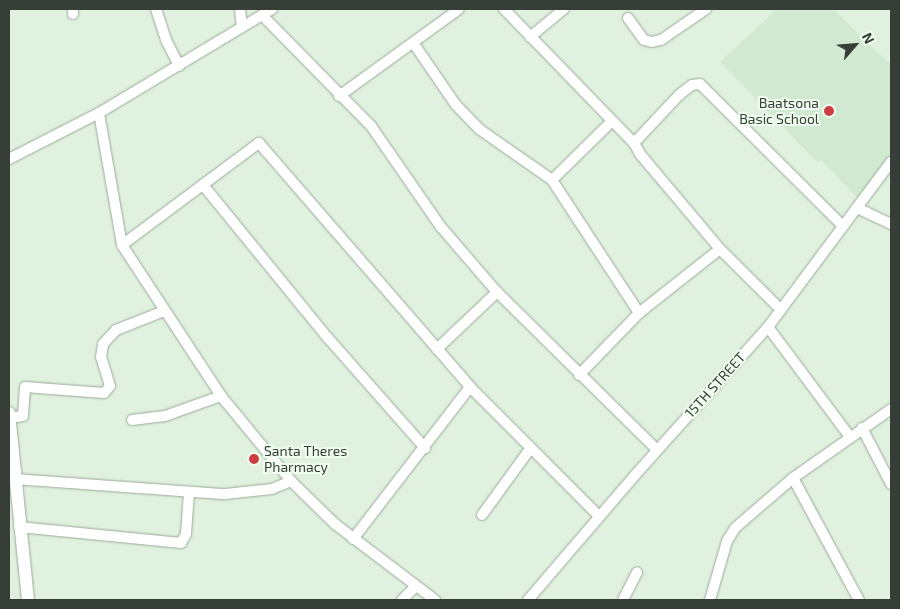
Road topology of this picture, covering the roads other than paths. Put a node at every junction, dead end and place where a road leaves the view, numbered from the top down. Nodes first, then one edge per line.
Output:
1 (156, 9) edge
2 (240, 9) edge
3 (272, 9) edge
4 (459, 9) edge
5 (504, 9) edge
6 (564, 9) edge
7 (706, 9) edge
8 (263, 16) junction
9 (628, 18) dead end
10 (242, 27) junction
11 (530, 37) junction
12 (414, 44) junction
13 (179, 66) junction
14 (339, 96) junction
15 (99, 114) junction
16 (611, 122) junction
17 (634, 143) junction
18 (9, 158) edge
19 (891, 162) edge
20 (552, 180) junction
21 (203, 186) junction
22 (857, 208) junction
23 (891, 224) edge
24 (842, 225) junction
25 (122, 245) junction
26 (720, 249) junction
27 (497, 292) junction
28 (780, 310) junction
29 (164, 311) junction
30 (639, 313) junction
31 (768, 327) junction
32 (437, 349) junction
33 (579, 375) junction
34 (470, 387) junction
35 (221, 396) junction
36 (891, 409) edge
37 (9, 413) edge
38 (9, 418) edge
39 (132, 420) dead end
40 (862, 428) junction
41 (850, 437) junction
42 (425, 448) junction
43 (530, 449) junction
44 (657, 450) junction
45 (793, 478) junction
46 (14, 479) junction
47 (291, 481) junction
48 (891, 484) edge
49 (189, 492) junction
50 (482, 515) dead end
51 (599, 516) junction
52 (19, 527) junction
53 (352, 539) junction
54 (636, 572) dead end
55 (415, 588) junction
56 (28, 600) edge
57 (402, 600) edge
58 (435, 600) edge
59 (528, 600) edge
60 (623, 600) edge
61 (710, 600) edge
62 (859, 600) edge

1 - 13 street
2 - 10 street
3 - 8 street
4 - 12 street
5 - 11 street
6 - 11 street
7 - 9 street
8 - 10 street
8 - 14 street
10 - 13 street
11 - 16 street
12 - 14 street
12 - 20 street
13 - 15 street
14 - 27 street
15 - 18 street
15 - 25 street
16 - 17 street
16 - 20 street
17 - 24 street
17 - 26 street
19 - 22 street, 15TH STREET
20 - 30 street
21 - 25 street
21 - 32 street
21 - 42 street
22 - 23 street
22 - 24 street, 15TH STREET
24 - 28 street, 15TH STREET
25 - 29 street
26 - 28 street
26 - 30 street
27 - 32 street
27 - 33 street
28 - 31 street, 15TH STREET
29 - 35 street
29 - 38 street
30 - 33 street
31 - 41 street
31 - 44 street, 15TH STREET
32 - 34 street
33 - 44 street
34 - 42 street
34 - 43 street
35 - 39 street
35 - 47 street
36 - 40 street
37 - 38 main road
38 - 46 main road
40 - 41 street
40 - 48 street
41 - 45 street
42 - 53 street
43 - 50 street
43 - 51 street
44 - 51 street, 15TH STREET
45 - 61 street
45 - 62 street
46 - 49 street
46 - 52 main road
47 - 49 street
47 - 53 street
49 - 52 street
51 - 59 street, 15TH STREET
52 - 56 main road
53 - 55 street
54 - 60 street
55 - 57 street
55 - 58 street

